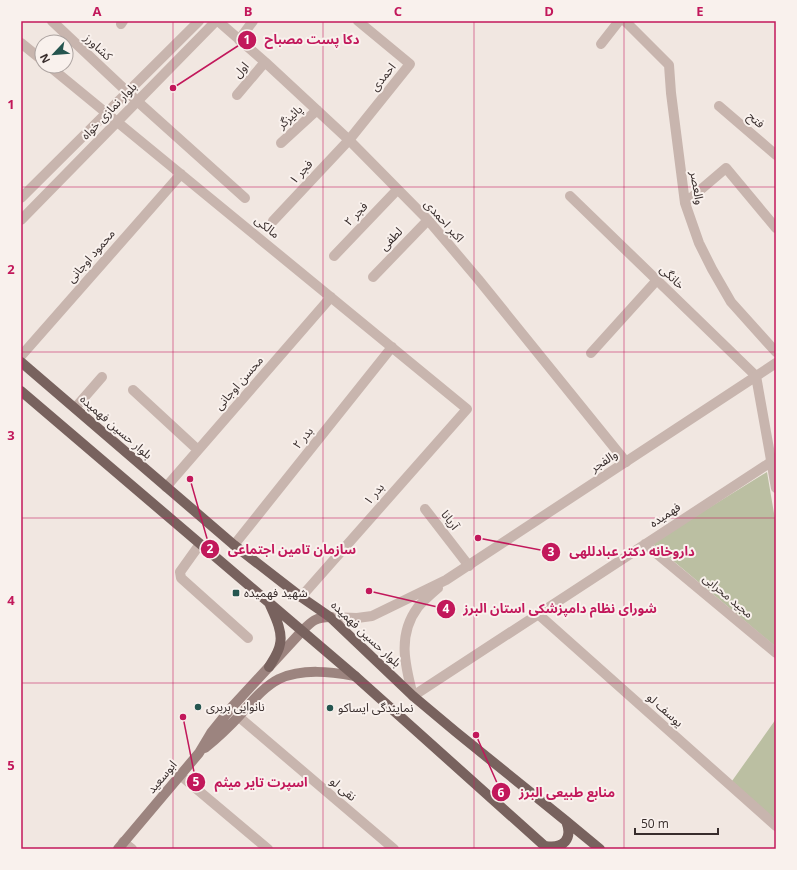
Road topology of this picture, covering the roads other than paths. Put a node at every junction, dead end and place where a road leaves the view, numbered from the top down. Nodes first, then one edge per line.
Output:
1 (52, 21) edge
2 (199, 21) edge
3 (217, 21) edge
4 (253, 21) edge
5 (358, 21) edge
6 (619, 21) edge
7 (625, 21) edge
8 (240, 40) junction
9 (21, 42) edge
10 (601, 44) dead end
11 (34, 53) edge
12 (265, 62) junction
13 (60, 74) edge
14 (128, 92) junction
15 (237, 94) dead end
16 (137, 101) junction
17 (719, 106) dead end
18 (317, 110) junction
19 (106, 113) junction
20 (117, 122) junction
21 (349, 140) junction
22 (281, 143) dead end
23 (776, 155) edge
24 (181, 174) junction
25 (397, 190) junction
26 (570, 196) dead end
27 (21, 198) edge
28 (245, 198) dead end
29 (685, 203) junction
30 (21, 220) edge
31 (428, 220) junction
32 (273, 221) dead end
33 (776, 228) edge
34 (334, 256) dead end
35 (373, 277) dead end
36 (657, 280) junction
37 (331, 297) junction
38 (392, 348) junction
39 (776, 352) edge
40 (591, 353) dead end
41 (21, 356) edge
42 (21, 362) edge
43 (776, 363) edge
44 (756, 376) junction
45 (102, 377) dead end
46 (133, 390) dead end
47 (21, 391) edge
48 (75, 408) junction
49 (467, 409) joint
50 (198, 450) junction
51 (626, 462) junction
52 (771, 462) junction
53 (166, 487) junction
54 (776, 488) edge
55 (425, 509) dead end
56 (200, 544) junction
57 (645, 544) junction
58 (234, 545) junction
59 (468, 566) junction
60 (446, 580) junction
61 (301, 597) junction
62 (270, 603) junction
63 (538, 614) junction
64 (330, 617) junction
65 (302, 631) junction
66 (248, 638) dead end
67 (776, 653) edge
68 (269, 667) junction
69 (355, 676) junction
70 (413, 696) junction
71 (238, 717) junction
72 (199, 753) junction
73 (180, 775) junction
74 (566, 821) junction
75 (776, 826) edge
76 (120, 846) edge
77 (546, 848) edge
78 (132, 849) edge
79 (268, 849) edge
80 (394, 849) edge
81 (600, 849) edge

1 - 14 street, کشاورز
2 - 14 street, بلوار نمازی خواه
3 - 8 street, اکبر احمدی
3 - 16 street, بلوار نمازی خواه
4 - 8 street
5 - 21 street, احمدی
6 - 10 street
7 - 29 street, والعصر
8 - 12 street, اکبر احمدی
9 - 11 street
12 - 15 street, اول
12 - 18 street, اکبر احمدی
13 - 19 street, مالکی
14 - 16 street, کشاورز
14 - 19 street, بلوار نمازی خواه
16 - 20 street, بلوار نمازی خواه
16 - 28 street, کشاورز
17 - 23 street, فتح
18 - 21 street, اکبر احمدی
18 - 22 street, پائیزگر
19 - 20 street, مالکی
19 - 27 street, بلوار نمازی خواه
20 - 24 street, مالکی
20 - 30 street, بلوار نمازی خواه
21 - 25 street, اکبر احمدی
21 - 32 street, فجر ۱
24 - 37 street, مالکی
24 - 41 street, محمود اوجانی
25 - 31 street, اکبر احمدی
25 - 34 street, فجر ۲
26 - 36 street, خانگی
29 - 33 street
29 - 39 street, والعصر
31 - 35 street, لطفی
31 - 51 street, اکبر احمدی
36 - 40 street
36 - 44 street, خانگی
37 - 38 street, مالکی
37 - 50 street, محسن اوجانی
38 - 49 street, مالکی
38 - 58 street, بدر ۲
42 - 48 main road, بلوار حسین فهمیده
43 - 44 street, والفجر
44 - 51 street, والفجر
44 - 52 street
45 - 48 street
46 - 50 street
47 - 56 main road
48 - 53 main road, بلوار حسین فهمیده
49 - 61 street, بدر ۱
50 - 53 street, محسن اوجانی
51 - 59 street, والفجر
52 - 54 street
52 - 57 street, فهمیده
53 - 58 main road, بلوار حسین فهمیده
55 - 59 street, آریانا
56 - 62 main road
56 - 66 street
57 - 63 street, فهمیده
57 - 67 street, مجید محرابی
58 - 61 main road, بلوار حسین فهمیده
59 - 60 street, والفجر
60 - 64 street
60 - 70 street
61 - 64 main road, بلوار حسین فهمیده
62 - 65 main road
62 - 68 main road
63 - 70 street, فهمیده
63 - 75 street, یوسف لو
64 - 65 main road, ابوسعید
64 - 70 main road, بلوار حسین فهمیده
65 - 68 main road, ابوسعید
65 - 69 main road
68 - 72 main road, ابوسعید
69 - 71 main road
69 - 77 main road
70 - 74 main road, بلوار حسین فهمیده
71 - 72 main road
71 - 80 street, نقی لو
72 - 73 main road, ابوسعید
73 - 76 main road, ابوسعید
73 - 79 street
74 - 77 main road
74 - 81 main road, بلوار حسین فهمیده
76 - 78 street

